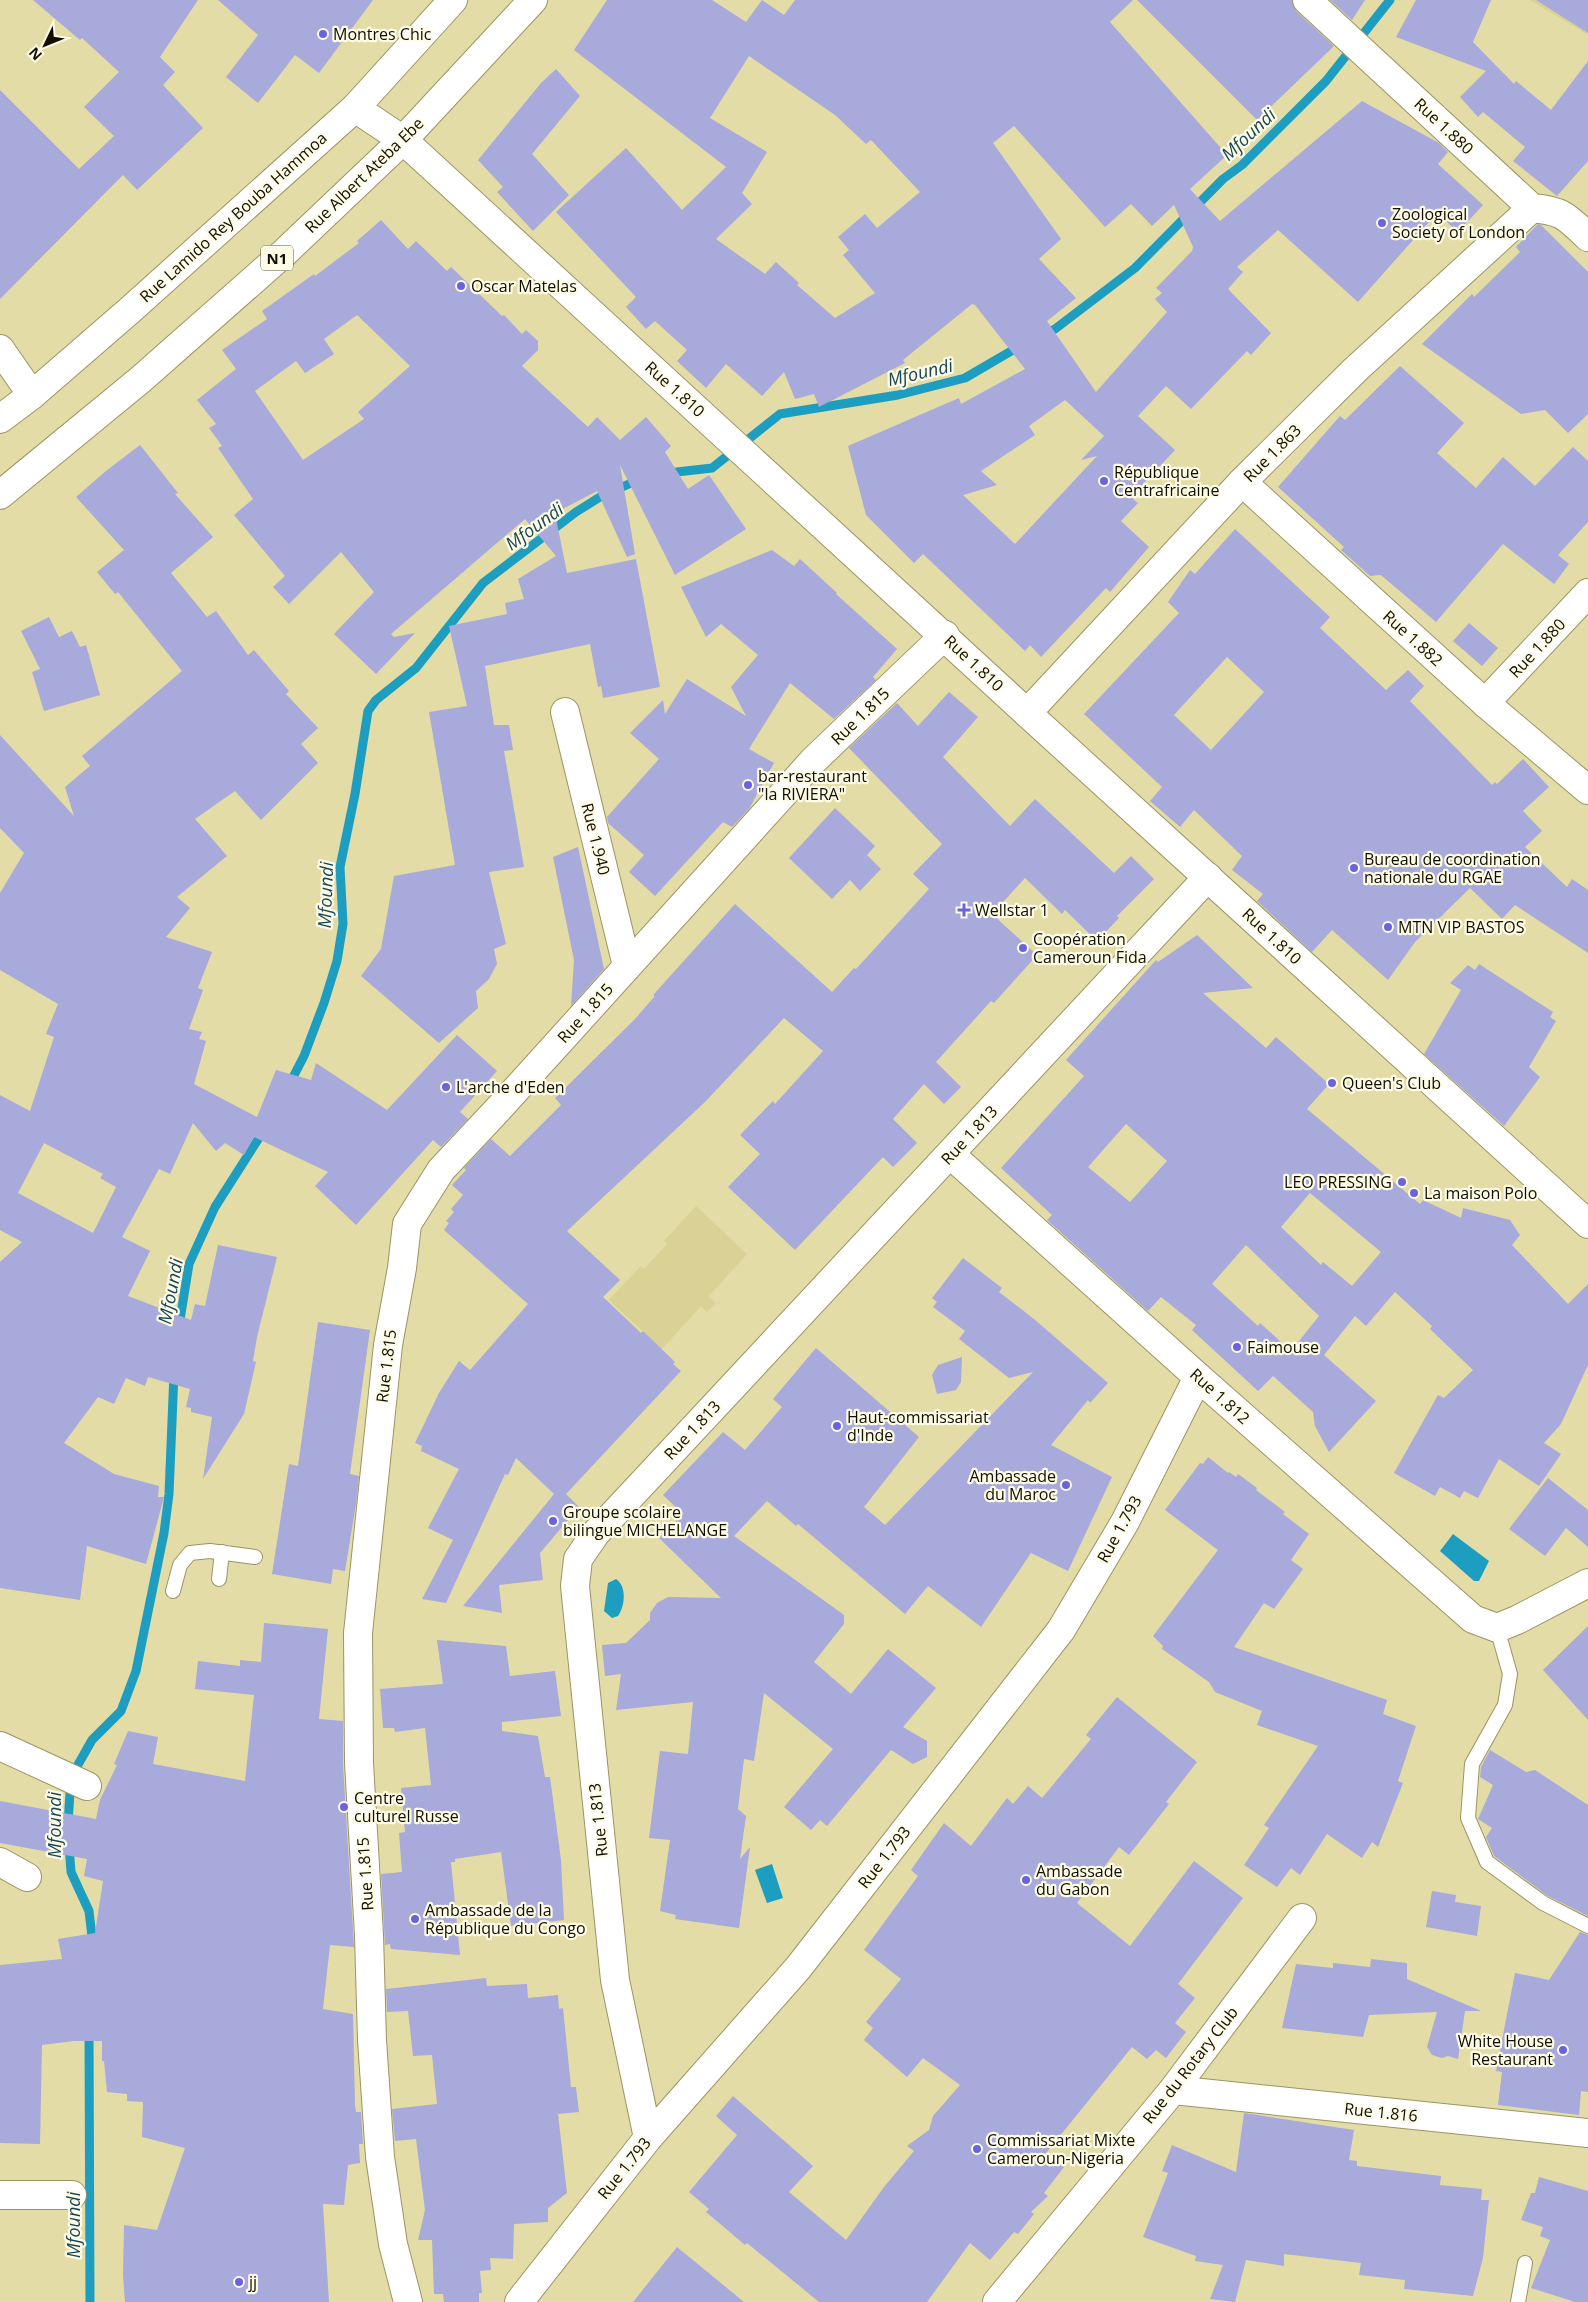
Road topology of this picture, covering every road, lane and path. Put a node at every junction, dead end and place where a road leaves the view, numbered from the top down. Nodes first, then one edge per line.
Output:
1 (453, 0) edge
2 (533, 0) edge
3 (1307, 0) edge
4 (355, 108) junction
5 (403, 140) junction
6 (1532, 208) junction
7 (1588, 237) edge
8 (0, 349) edge
9 (32, 394) junction
10 (0, 419) edge
11 (1242, 482) junction
12 (0, 495) edge
13 (1588, 593) edge
14 (944, 635) junction
15 (1485, 703) junction
16 (564, 712) dead end
17 (1027, 713) junction
18 (1588, 790) edge
19 (1208, 877) junction
20 (627, 966) junction
21 (951, 1155) junction
22 (1588, 1224) edge
23 (1198, 1377) junction
24 (222, 1552) junction
25 (255, 1557) dead end
26 (219, 1579) dead end
27 (1588, 1583) edge
28 (173, 1591) dead end
29 (1497, 1628) junction
30 (0, 1746) edge
31 (87, 1786) dead end
32 (0, 1862) edge
33 (27, 1878) dead end
34 (1302, 1918) dead end
35 (1588, 1926) edge
36 (1173, 2090) junction
37 (1588, 2133) edge
38 (648, 2138) junction
39 (0, 2195) edge
40 (72, 2195) dead end
41 (1524, 2263) dead end
42 (408, 2302) edge
43 (519, 2302) edge
44 (997, 2302) edge
45 (1518, 2302) edge

1 - 4 main road, Rue Lamido Rey Bouba Hammoa
2 - 5 main road, Rue Albert Ateba Ebe / N1
3 - 6 main road, Rue 1.880
4 - 5 main road, Rue 1.810
4 - 9 main road, Rue Lamido Rey Bouba Hammoa
5 - 12 main road, Rue Albert Ateba Ebe / N1
5 - 14 main road, Rue 1.810
6 - 7 main road
6 - 11 main road, Rue 1.863
8 - 9 main road
9 - 10 main road, Rue Lamido Rey Bouba Hammoa
11 - 15 main road, Rue 1.882
11 - 17 main road, Rue 1.863
13 - 15 main road, Rue 1.880
14 - 17 main road, Rue 1.810
14 - 20 main road, Rue 1.815
15 - 18 main road, Rue 1.882
16 - 20 main road, Rue 1.940
17 - 19 main road, Rue 1.810
19 - 21 main road, Rue 1.813
19 - 22 main road, Rue 1.810
20 - 42 main road, Rue 1.815
21 - 23 main road, Rue 1.812
21 - 38 main road, Rue 1.813
23 - 29 main road, Rue 1.812
23 - 38 main road, Rue 1.793
24 - 25 lane
24 - 26 lane
24 - 28 lane
27 - 29 main road
29 - 35 lane
30 - 31 main road
32 - 33 main road
34 - 36 main road, Rue du Rotary Club
36 - 37 main road, Rue 1.816
36 - 44 main road, Rue du Rotary Club
38 - 43 main road, Rue 1.793
39 - 40 main road
41 - 45 lane

